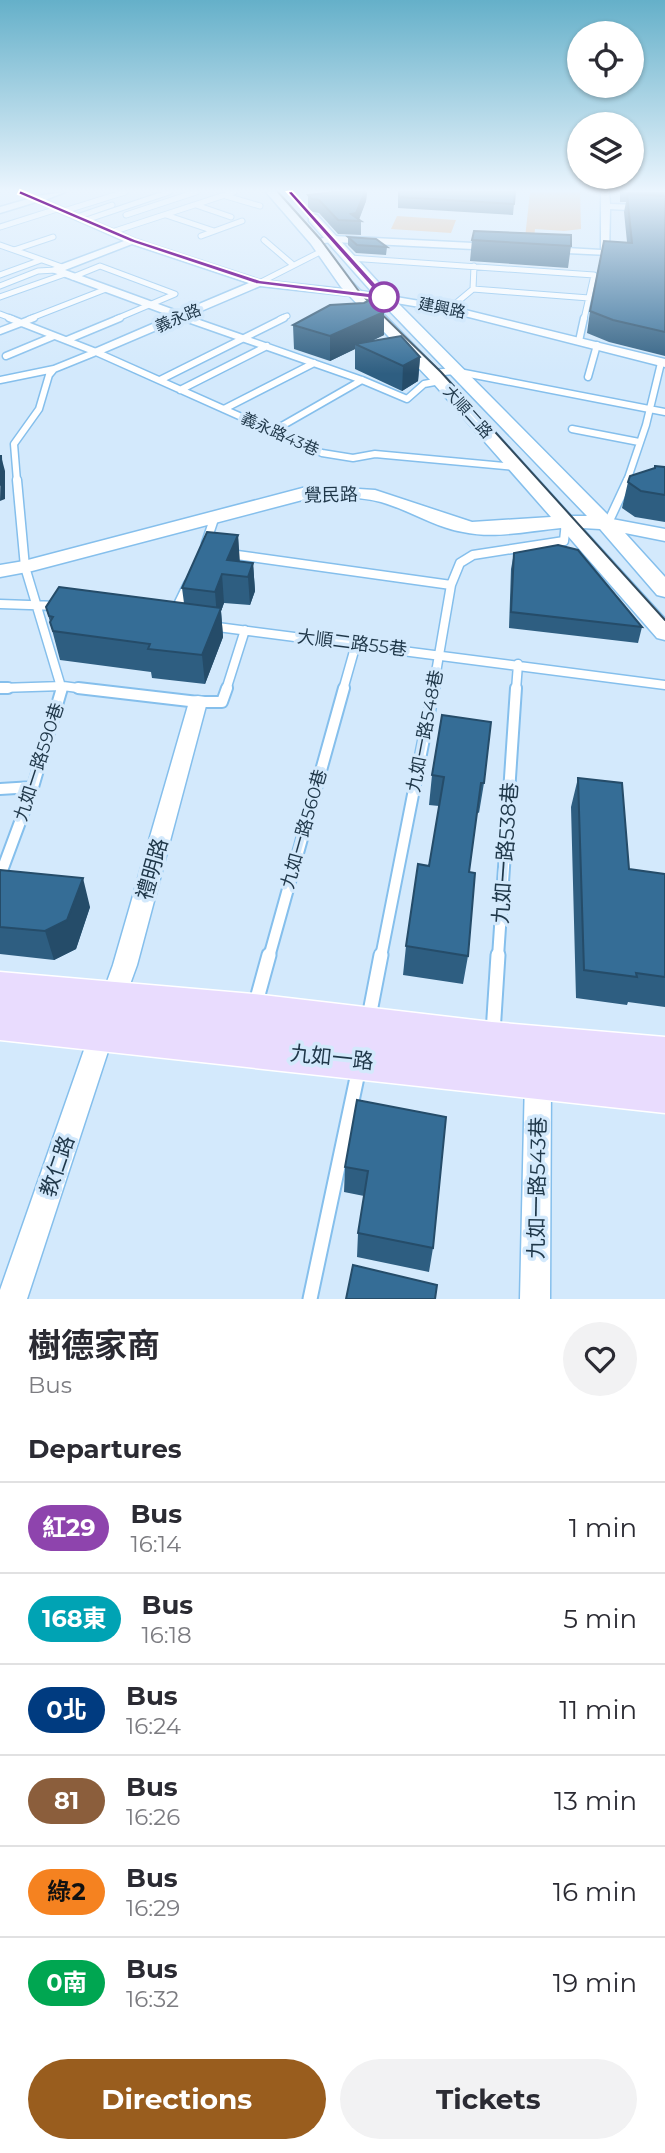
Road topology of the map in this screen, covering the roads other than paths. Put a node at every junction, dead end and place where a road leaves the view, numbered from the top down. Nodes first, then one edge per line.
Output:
1 (22, 253) edge
2 (107, 253) edge
3 (168, 253) edge
4 (279, 253) edge
5 (308, 253) edge
6 (323, 253) edge
7 (345, 253) edge
8 (350, 258) junction
9 (41, 260) junction
10 (292, 264) junction
11 (474, 266) junction
12 (64, 272) junction
13 (0, 275) edge
14 (259, 282) junction
15 (0, 286) edge
16 (106, 289) junction
17 (473, 289) junction
18 (354, 293) junction
19 (0, 297) edge
20 (384, 297) junction
21 (589, 298) junction
22 (150, 305) junction
23 (449, 309) junction
24 (0, 314) edge
25 (287, 316) dead end
26 (183, 317) junction
27 (21, 323) junction
28 (0, 331) edge
29 (54, 336) junction
30 (244, 338) junction
31 (67, 340) junction
32 (579, 341) junction
33 (597, 345) junction
34 (267, 346) junction
35 (96, 352) junction
36 (6, 356) dead end
37 (314, 363) junction
38 (663, 363) edge
39 (54, 369) junction
40 (442, 375) junction
41 (588, 377) dead end
42 (0, 380) edge
43 (160, 380) junction
44 (362, 380) junction
45 (180, 390) junction
46 (224, 409) junction
47 (653, 410) junction
48 (665, 412) edge
49 (572, 429) dead end
50 (273, 431) junction
51 (639, 442) junction
52 (518, 467) junction
53 (214, 519) junction
54 (566, 521) junction
55 (607, 525) junction
56 (665, 535) edge
57 (25, 568) junction
58 (0, 571) edge
59 (193, 574) edge
60 (451, 584) junction
61 (665, 590) edge
62 (0, 604) edge
63 (38, 604) junction
64 (65, 607) edge
65 (183, 622) edge
66 (195, 624) edge
67 (245, 630) junction
68 (665, 632) edge
69 (356, 644) junction
70 (440, 654) junction
71 (518, 664) junction
72 (665, 684) edge
73 (63, 686) junction
74 (0, 688) edge
75 (198, 702) junction
76 (33, 787) junction
77 (0, 789) edge
78 (0, 876) edge
79 (0, 991) edge
80 (253, 1013) junction
81 (107, 1018) junction
82 (0, 1021) edge
83 (492, 1042) junction
84 (364, 1043) junction
85 (665, 1058) edge
86 (538, 1077) junction
87 (665, 1091) edge
88 (12, 1299) edge
89 (310, 1299) edge
90 (535, 1299) edge

1 - 9 lane
2 - 12 street
3 - 14 street, 建興路
4 - 10 lane
5 - 10 lane
6 - 18 street, 大順二路
7 - 8 street, 大順二路
8 - 11 lane
8 - 20 street, 大順二路
9 - 12 lane
9 - 13 lane
10 - 14 lane
11 - 17 lane
11 - 21 lane
12 - 15 lane
12 - 16 street
12 - 19 lane
12 - 22 lane
14 - 18 street, 建興路
14 - 26 street, 義永路
16 - 22 street
16 - 27 lane
17 - 21 lane
17 - 23 lane
18 - 20 street, 建興路
18 - 40 street, 大順二路
20 - 23 street, 建興路
20 - 40 street, 大順二路
21 - 32 lane
22 - 26 street
22 - 31 lane
23 - 32 street, 建興路
24 - 27 lane, 義永路43巷
25 - 30 lane
26 - 30 lane
26 - 35 street, 義永路
27 - 28 lane
27 - 29 lane, 義永路43巷
29 - 31 lane, 義永路43巷
29 - 36 lane
30 - 34 lane
30 - 43 lane
31 - 35 lane, 義永路43巷
32 - 33 street, 建興路
33 - 38 street, 建興路
33 - 41 lane
34 - 37 lane
34 - 45 lane
35 - 39 lane
35 - 43 lane, 義永路43巷
37 - 44 lane
37 - 46 lane
38 - 47 lane
39 - 42 lane
39 - 57 lane, 九如一路590巷
40 - 44 lane
40 - 47 lane
40 - 52 street, 大順二路
40 - 55 street, 大順二路
43 - 45 lane, 義永路43巷
44 - 50 lane
45 - 46 lane, 義永路43巷
46 - 50 lane, 義永路43巷
47 - 48 lane
47 - 51 lane
49 - 51 lane
50 - 52 lane, 義永路43巷
51 - 55 lane
52 - 54 street, 大順二路
53 - 54 street, 覺民路
53 - 57 street, 覺民路
53 - 60 lane
54 - 55 street, 覺民路
54 - 60 lane, 九如一路548巷
54 - 68 street, 大順二路
55 - 56 street, 覺民路
55 - 61 street, 大順二路
57 - 58 street, 覺民路
57 - 63 lane, 九如一路590巷
59 - 65 lane
60 - 70 lane, 九如一路548巷
62 - 63 lane
63 - 64 lane
63 - 73 lane, 九如一路590巷
66 - 67 lane, 大順二路55巷
67 - 69 lane, 大順二路55巷
67 - 75 lane
69 - 70 lane, 大順二路55巷
69 - 80 lane, 九如一路560巷
70 - 71 lane, 大順二路55巷
70 - 84 lane, 九如一路548巷
71 - 72 lane, 大順二路55巷
71 - 83 lane, 九如一路538巷
73 - 74 lane
73 - 75 lane
73 - 76 lane, 九如一路590巷
75 - 81 street, 禮明路
76 - 77 lane
76 - 78 lane, 九如一路590巷
79 - 81 main road, 九如一路
80 - 81 main road, 九如一路
80 - 84 main road, 九如一路
81 - 82 main road, 九如一路
81 - 84 main road, 九如一路
81 - 88 street, 教仁路
83 - 84 main road, 九如一路
83 - 85 main road, 九如一路
84 - 86 main road, 九如一路
84 - 89 lane, 九如一路548巷
86 - 87 main road, 九如一路
86 - 90 street, 九如一路543巷

